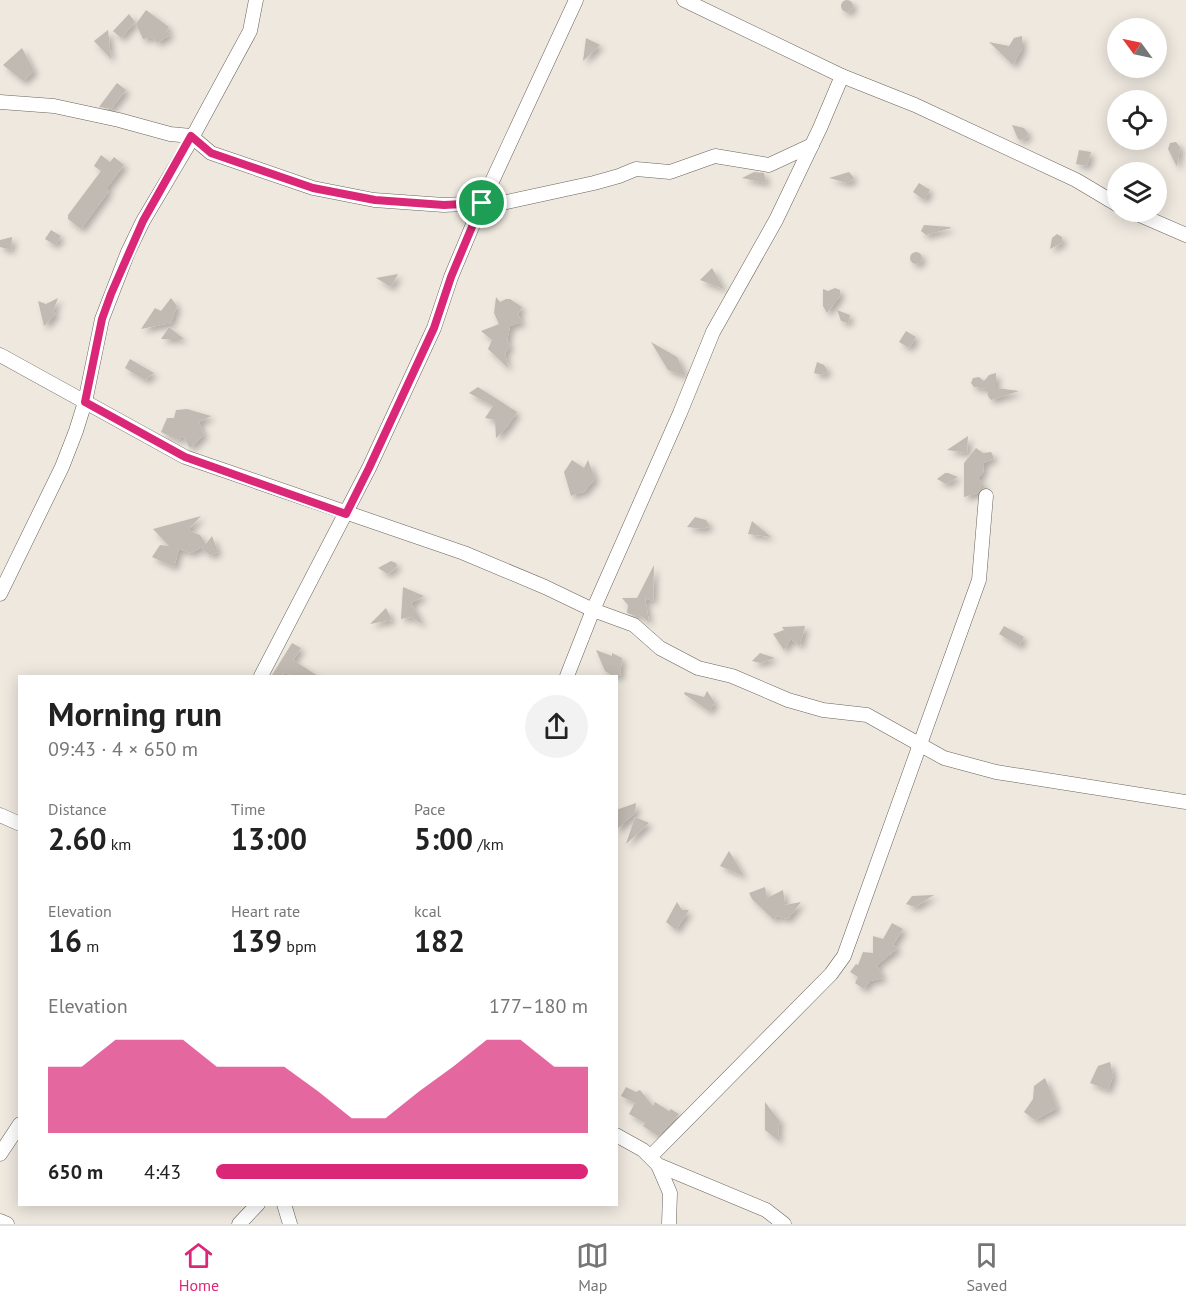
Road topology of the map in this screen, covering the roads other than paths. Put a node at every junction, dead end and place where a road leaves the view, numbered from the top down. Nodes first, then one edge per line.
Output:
1 (256, 0) edge
2 (576, 0) edge
3 (684, 0) edge
4 (842, 76) junction
5 (0, 102) edge
6 (191, 136) junction
7 (812, 145) junction
8 (1107, 198) edge
9 (482, 203) junction
10 (1156, 222) edge
11 (1186, 235) edge
12 (0, 355) edge
13 (85, 402) junction
14 (986, 496) dead end
15 (346, 514) junction
16 (0, 594) edge
17 (593, 610) junction
18 (262, 675) edge
19 (567, 675) edge
20 (920, 745) junction
21 (1186, 802) edge
22 (0, 815) edge
23 (18, 824) edge
24 (18, 1127) edge
25 (618, 1136) edge
26 (0, 1154) edge
27 (654, 1160) junction
28 (256, 1206) edge
29 (285, 1206) edge
30 (0, 1221) edge
31 (6, 1224) edge
32 (239, 1224) edge
33 (290, 1224) edge
34 (669, 1224) edge
35 (784, 1224) edge

1 - 6 street
2 - 9 street
3 - 4 street
4 - 7 street
4 - 8 street
5 - 6 street
6 - 9 street
6 - 13 street
7 - 9 street
7 - 17 street
9 - 15 street
10 - 11 street
12 - 13 street
13 - 15 street
13 - 16 street
14 - 20 street
15 - 17 street
15 - 18 street
17 - 19 street
17 - 20 street
20 - 21 street
20 - 27 street
22 - 23 street
24 - 26 street
25 - 27 street
27 - 34 street
27 - 35 street
28 - 32 street
29 - 33 street
30 - 31 street

